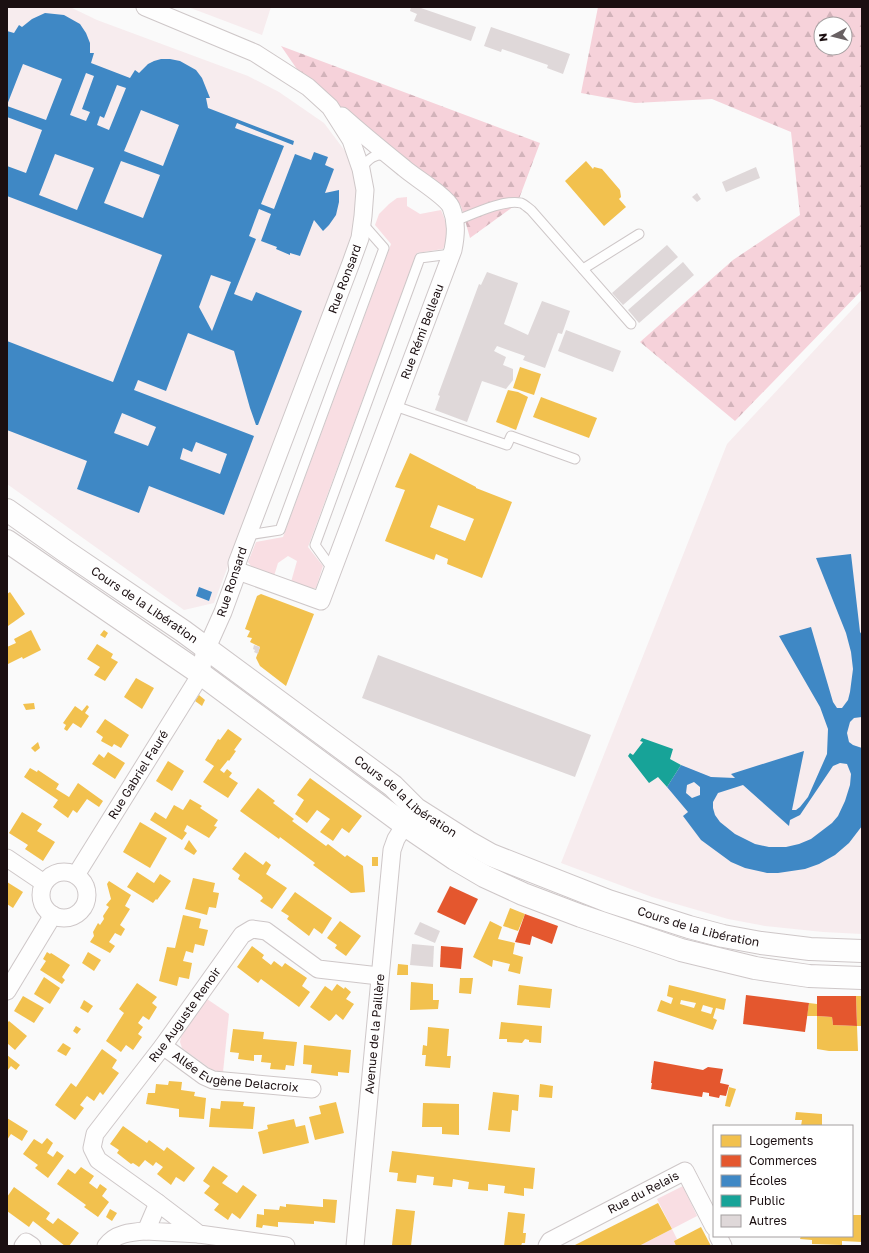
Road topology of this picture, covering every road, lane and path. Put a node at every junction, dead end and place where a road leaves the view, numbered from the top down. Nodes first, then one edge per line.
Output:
1 (145, 7) edge
2 (330, 107) junction
3 (388, 155) junction
4 (362, 169) junction
5 (455, 222) junction
6 (362, 223) junction
7 (639, 234) dead end
8 (451, 254) junction
9 (583, 269) junction
10 (631, 324) dead end
11 (395, 406) junction
12 (575, 459) dead end
13 (7, 510) edge
14 (248, 535) junction
15 (7, 537) edge
16 (7, 541) edge
17 (334, 570) junction
18 (238, 572) junction
19 (98, 605) junction
20 (147, 607) junction
21 (205, 647) junction
22 (201, 674) junction
23 (362, 763) junction
24 (410, 817) junction
25 (7, 858) edge
26 (76, 875) junction
27 (44, 883) junction
28 (52, 915) junction
29 (862, 952) edge
30 (723, 960) junction
31 (862, 962) edge
32 (379, 976) junction
33 (862, 978) edge
34 (7, 991) edge
35 (163, 1046) junction
36 (312, 1089) dead end
37 (158, 1203) junction
38 (713, 1226) edge
39 (146, 1231) junction
40 (199, 1234) junction
41 (719, 1237) edge
42 (23, 1246) edge
43 (32, 1246) edge
44 (106, 1246) edge
45 (279, 1246) edge
46 (355, 1246) edge
47 (546, 1246) edge
48 (724, 1246) edge

1 - 2 street, Rue Ronsard
2 - 3 street, Rue Rémi Belleau
2 - 4 street, Rue Ronsard
3 - 4 lane
3 - 5 street, Rue Rémi Belleau
4 - 6 street, Rue Ronsard
5 - 8 street, Rue Rémi Belleau
5 - 9 lane
6 - 14 street, Rue Ronsard
6 - 14 lane
7 - 9 lane
8 - 11 street, Rue Rémi Belleau
8 - 17 lane
9 - 10 lane
11 - 12 lane
11 - 17 street, Rue Rémi Belleau
13 - 20 main road, Cours de la Libération
14 - 18 street, Rue Ronsard
15 - 20 main road
16 - 19 main road, Cours de la Libération
17 - 18 street, Rue Rémi Belleau
18 - 21 street, Rue Ronsard
19 - 21 main road
19 - 22 main road, Cours de la Libération
20 - 21 main road, Cours de la Libération
21 - 22 street
21 - 23 main road, Cours de la Libération
22 - 23 main road
22 - 24 main road, Cours de la Libération
22 - 26 street, Rue Gabriel Fauré
23 - 24 main road, Cours de la Libération
24 - 29 main road, Cours de la Libération
24 - 30 main road, Cours de la Libération
24 - 32 street, Avenue de la Paillère
25 - 27 street
26 - 27 street
26 - 28 street
27 - 28 street
28 - 34 street
30 - 31 main road
30 - 33 main road, Cours de la Libération
32 - 35 street, Rue Auguste Renoir
32 - 46 street, Avenue de la Paillère
35 - 36 street, Allée Eugène Delacroix
35 - 37 street, Rue Auguste Renoir
37 - 39 street
37 - 40 street, Rue Auguste Renoir
38 - 47 street, Rue du Relais
39 - 40 street, Rue Auguste Renoir
39 - 44 street, Rue Auguste Renoir
40 - 45 street, Rue Auguste Renoir
41 - 48 street
42 - 43 street

